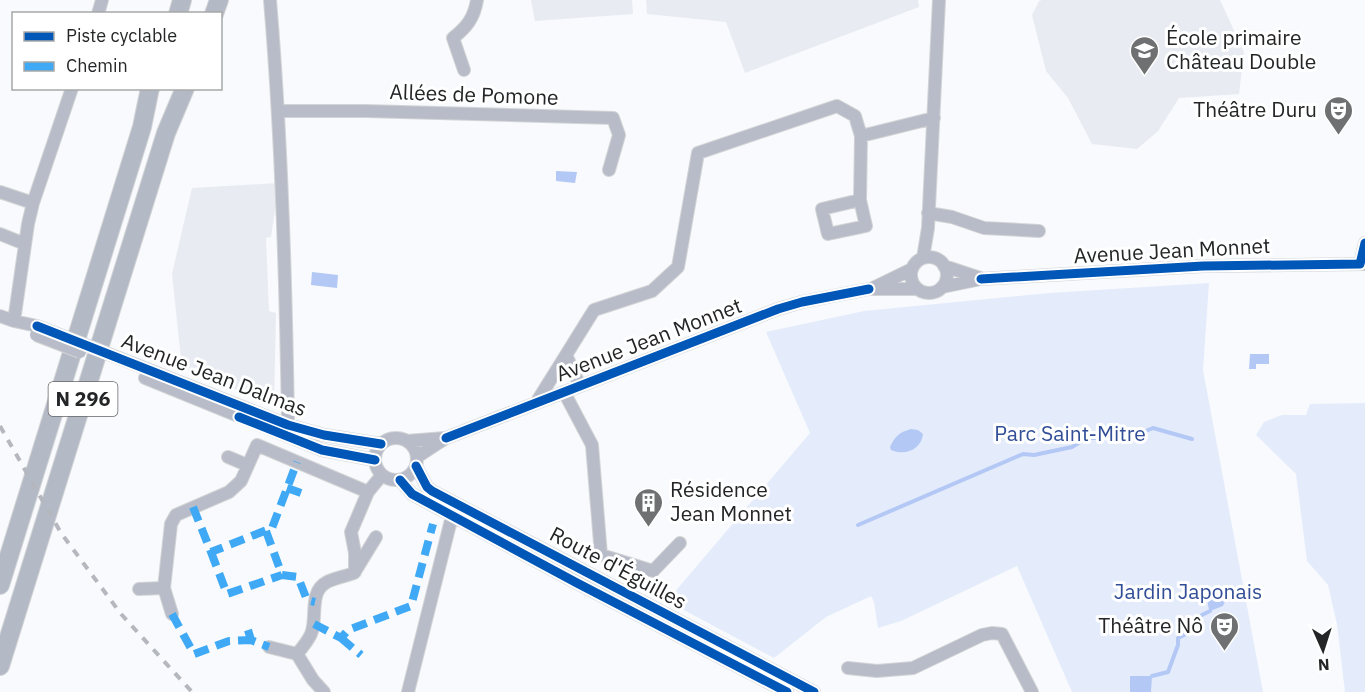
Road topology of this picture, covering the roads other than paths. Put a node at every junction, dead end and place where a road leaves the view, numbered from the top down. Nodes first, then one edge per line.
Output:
1 (270, 0) edge
2 (477, 0) edge
3 (939, 0) edge
4 (464, 70) dead end
5 (71, 90) edge
6 (151, 90) edge
7 (179, 90) edge
8 (184, 90) edge
9 (279, 111) junction
10 (933, 118) junction
11 (166, 133) junction
12 (861, 136) junction
13 (609, 170) dead end
14 (0, 192) edge
15 (860, 200) dead end
16 (33, 203) junction
17 (928, 213) junction
18 (1039, 231) dead end
19 (0, 234) edge
20 (1365, 243) edge
21 (25, 244) junction
22 (934, 261) junction
23 (1362, 264) edge
24 (912, 269) junction
25 (981, 279) junction
26 (942, 287) junction
27 (869, 289) junction
28 (917, 289) junction
29 (0, 316) edge
30 (14, 321) junction
31 (566, 354) junction
32 (118, 362) junction
33 (580, 386) junction
34 (564, 392) junction
35 (536, 403) junction
36 (288, 425) junction
37 (446, 438) junction
38 (297, 440) junction
39 (407, 441) junction
40 (381, 444) junction
41 (228, 457) dead end
42 (375, 460) junction
43 (417, 462) junction
44 (247, 465) junction
45 (382, 475) junction
46 (400, 480) junction
47 (368, 492) junction
48 (452, 516) junction
49 (376, 537) dead end
50 (680, 543) dead end
51 (354, 573) junction
52 (0, 585) edge
53 (164, 588) junction
54 (139, 589) dead end
55 (172, 614) dead end
56 (269, 647) dead end
57 (297, 654) junction
58 (0, 666) edge
59 (848, 668) dead end
60 (324, 692) edge
61 (408, 692) edge
62 (787, 692) edge
63 (814, 692) edge
64 (1032, 692) edge

1 - 9 street
2 - 4 street
3 - 10 street
5 - 16 street
6 - 52 highway, N 296
7 - 11 highway
8 - 11 highway
9 - 13 street, Allées de Pomone
9 - 36 street
10 - 12 street
10 - 17 street
11 - 58 highway, N 296
12 - 15 street
12 - 31 street, Avenue Jean Monnet
14 - 16 street
16 - 21 street
17 - 18 street
17 - 22 street
19 - 21 street
20 - 23 street
21 - 30 street
22 - 24 street
22 - 25 street, Avenue Jean Monnet
22 - 26 street
23 - 25 street, Avenue Jean Monnet
24 - 27 street, Avenue Jean Monnet
24 - 28 street
25 - 26 street, Avenue Jean Monnet
26 - 28 street
27 - 28 street, Avenue Jean Monnet
27 - 33 street, Avenue Jean Monnet
29 - 30 street, Avenue Jean Dalmas
30 - 32 street, Avenue Jean Dalmas, bridge
31 - 33 street, Avenue Jean Monnet
31 - 35 street, Avenue Jean Monnet
32 - 36 street, Avenue Jean Dalmas
32 - 38 street, Avenue Jean Dalmas
33 - 34 street, Avenue Jean Monnet
34 - 35 street, Avenue Jean Monnet
34 - 50 street
35 - 37 street, Avenue Jean Monnet
36 - 38 street
36 - 40 street, Avenue Jean Dalmas
37 - 39 street, Avenue Jean Monnet
37 - 43 street, Avenue Jean Monnet
38 - 42 street, Avenue Jean Dalmas
39 - 40 street
39 - 43 street
40 - 42 street
41 - 44 street
42 - 45 street
43 - 46 street
43 - 63 street, Route d'Éguilles
44 - 47 street
44 - 53 street
45 - 46 street
45 - 47 street
46 - 48 street, Route d'Éguilles
47 - 51 street
48 - 61 street
48 - 62 street, Route d'Éguilles
49 - 51 street
51 - 57 street
53 - 54 street
53 - 55 street
56 - 57 street
57 - 60 street
59 - 64 street

